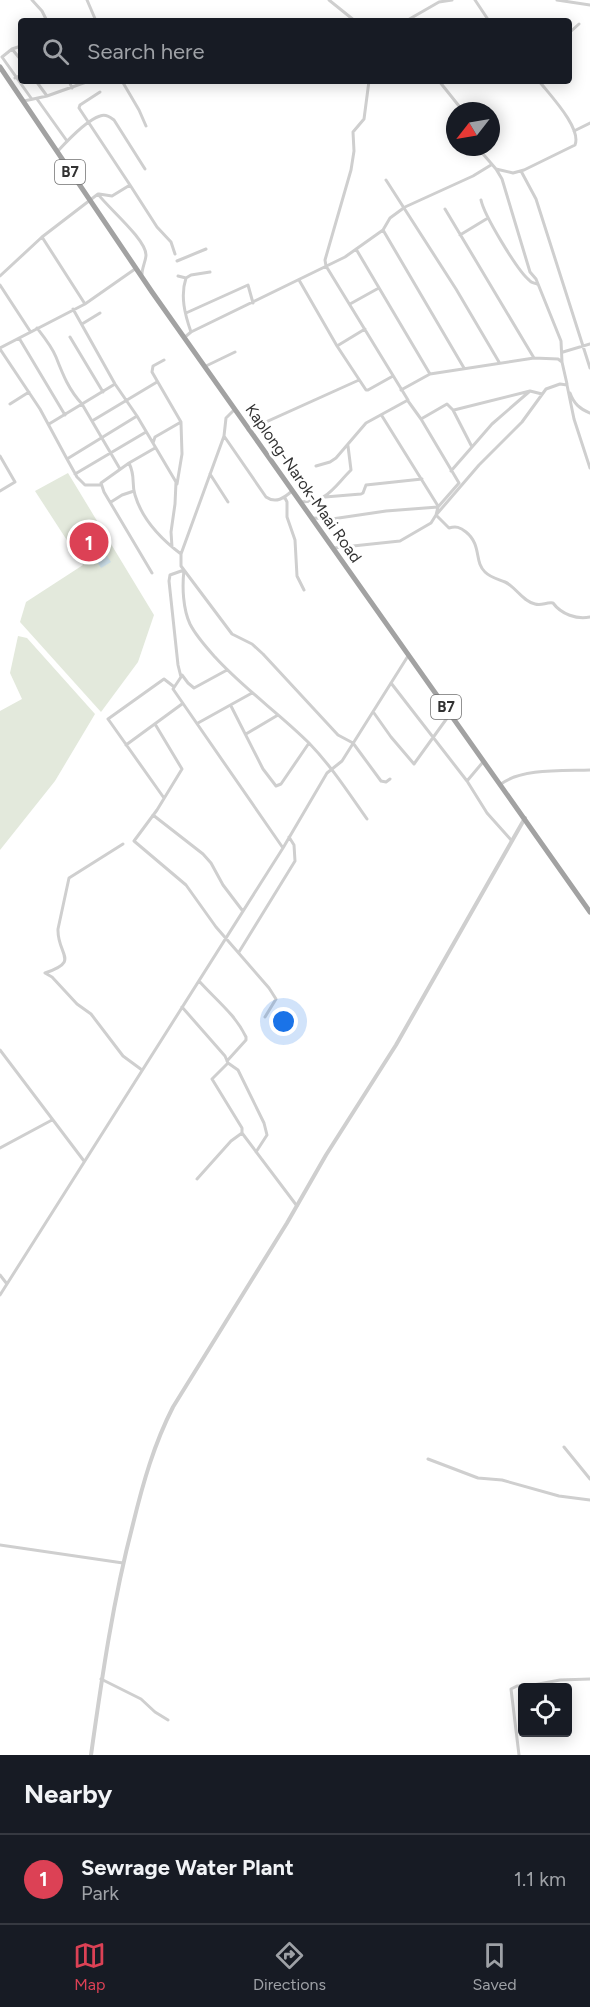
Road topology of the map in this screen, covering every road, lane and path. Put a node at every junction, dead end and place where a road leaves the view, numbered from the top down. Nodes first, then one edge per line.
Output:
1 (32, 0) edge
2 (87, 0) edge
3 (329, 0) edge
4 (452, 0) edge
5 (475, 0) edge
6 (556, 0) edge
7 (590, 5) edge
8 (46, 18) edge
9 (95, 18) edge
10 (351, 18) edge
11 (411, 18) edge
12 (487, 18) edge
13 (579, 24) dead end
14 (572, 30) edge
15 (18, 46) edge
16 (12, 49) junction
17 (18, 56) edge
18 (0, 67) edge
19 (18, 76) edge
20 (15, 78) junction
21 (18, 82) edge
22 (20, 84) edge
23 (38, 84) edge
24 (70, 84) edge
25 (80, 84) edge
26 (124, 84) edge
27 (369, 84) edge
28 (441, 84) edge
29 (541, 84) edge
30 (72, 87) junction
31 (100, 92) dead end
32 (47, 96) junction
33 (31, 98) junction
34 (37, 99) junction
35 (22, 101) junction
36 (456, 102) edge
37 (89, 123) junction
38 (590, 123) edge
39 (146, 126) dead end
40 (574, 131) junction
41 (67, 141) junction
42 (57, 152) junction
43 (484, 156) edge
44 (491, 165) junction
45 (496, 169) junction
46 (145, 170) dead end
47 (521, 171) junction
48 (386, 180) dead end
49 (130, 185) junction
50 (98, 194) junction
51 (481, 200) dead end
52 (90, 201) junction
53 (405, 207) junction
54 (445, 209) dead end
55 (488, 218) junction
56 (383, 230) junction
57 (460, 235) junction
58 (42, 237) junction
59 (206, 249) dead end
60 (356, 249) junction
61 (176, 254) dead end
62 (177, 261) dead end
63 (326, 266) junction
64 (136, 268) junction
65 (210, 272) dead end
66 (0, 276) edge
67 (141, 276) junction
68 (178, 276) dead end
69 (186, 278) junction
70 (299, 280) junction
71 (537, 284) junction
72 (0, 285) edge
73 (378, 288) junction
74 (253, 303) junction
75 (85, 304) junction
76 (350, 304) junction
77 (73, 309) junction
78 (100, 313) dead end
79 (186, 313) junction
80 (82, 324) junction
81 (37, 328) junction
82 (365, 329) junction
83 (30, 331) junction
84 (191, 332) junction
85 (70, 337) dead end
86 (185, 337) junction
87 (19, 338) junction
88 (590, 344) edge
89 (337, 346) junction
90 (582, 346) junction
91 (0, 348) edge
92 (235, 352) dead end
93 (562, 352) junction
94 (534, 358) junction
95 (164, 360) dead end
96 (562, 362) junction
97 (499, 363) junction
98 (206, 366) junction
99 (464, 368) junction
100 (590, 368) edge
101 (430, 374) junction
102 (393, 376) junction
103 (358, 380) junction
104 (157, 382) junction
105 (115, 384) junction
106 (567, 385) junction
107 (401, 390) junction
108 (530, 391) junction
109 (29, 392) junction
110 (103, 392) junction
111 (542, 394) junction
112 (127, 399) junction
113 (408, 400) junction
114 (10, 404) dead end
115 (82, 404) junction
116 (235, 409) junction
117 (453, 410) junction
118 (590, 413) edge
119 (65, 415) junction
120 (137, 416) junction
121 (382, 416) junction
122 (421, 419) junction
123 (92, 421) junction
124 (181, 422) junction
125 (49, 424) junction
126 (248, 429) junction
127 (146, 432) junction
128 (101, 436) junction
129 (224, 436) junction
130 (153, 444) junction
131 (348, 446) junction
132 (472, 447) junction
133 (155, 448) junction
134 (111, 452) junction
135 (0, 456) edge
136 (67, 459) junction
137 (129, 463) junction
138 (316, 466) dead end
139 (590, 468) edge
140 (120, 469) junction
141 (452, 471) junction
142 (75, 474) junction
143 (210, 474) junction
144 (422, 479) junction
145 (101, 485) junction
146 (177, 486) junction
147 (0, 491) edge
148 (134, 491) junction
149 (292, 491) junction
150 (325, 496) junction
151 (285, 498) junction
152 (111, 502) junction
153 (228, 502) dead end
154 (300, 502) junction
155 (438, 507) junction
156 (436, 515) junction
157 (312, 518) junction
158 (172, 547) junction
159 (334, 548) junction
160 (181, 554) junction
161 (184, 570) junction
162 (152, 573) dead end
163 (304, 590) dead end
164 (590, 617) edge
165 (409, 655) junction
166 (227, 670) junction
167 (181, 675) junction
168 (392, 683) junction
169 (173, 686) junction
170 (252, 693) junction
171 (182, 704) junction
172 (231, 706) junction
173 (374, 713) junction
174 (451, 714) junction
175 (279, 715) junction
176 (198, 723) junction
177 (155, 724) junction
178 (246, 734) junction
179 (433, 736) junction
180 (309, 743) junction
181 (353, 744) junction
182 (126, 745) junction
183 (484, 761) junction
184 (333, 769) junction
185 (590, 770) edge
186 (390, 780) dead end
187 (467, 781) junction
188 (501, 784) junction
189 (164, 798) junction
190 (153, 814) junction
191 (525, 818) junction
192 (367, 819) dead end
193 (289, 837) junction
194 (512, 841) junction
195 (123, 844) dead end
196 (283, 848) junction
197 (242, 910) junction
198 (590, 912) edge
199 (225, 939) junction
200 (238, 953) junction
201 (199, 981) junction
202 (182, 1007) junction
203 (265, 1017) dead end
204 (0, 1050) edge
205 (227, 1062) junction
206 (142, 1070) junction
207 (52, 1120) junction
208 (242, 1133) junction
209 (0, 1148) edge
210 (256, 1152) junction
211 (85, 1162) junction
212 (197, 1179) dead end
213 (297, 1206) junction
214 (0, 1275) edge
215 (7, 1284) junction
216 (0, 1295) edge
217 (564, 1447) dead end
218 (428, 1459) dead end
219 (590, 1479) edge
220 (590, 1500) edge
221 (0, 1545) edge
222 (123, 1563) junction
223 (101, 1679) junction
224 (590, 1679) edge
225 (168, 1720) dead end
226 (92, 1755) edge
227 (519, 1755) edge

1 - 8 street
2 - 9 street
3 - 10 street
4 - 11 street
5 - 12 street
6 - 7 street
13 - 14 street
15 - 16 street
16 - 17 street
16 - 20 street
18 - 35 highway, Kaplong-Narok-Maai Road / B7
19 - 20 street
20 - 21 street
22 - 33 street
23 - 32 street
24 - 30 street
25 - 30 street
26 - 39 street
27 - 63 street
28 - 36 street
29 - 40 street
30 - 32 street
31 - 37 street
32 - 34 street
33 - 34 street
33 - 35 street
34 - 41 street
35 - 42 highway, Kaplong-Narok-Maai Road / B7
37 - 41 street
37 - 46 street
37 - 49 street
38 - 40 street
40 - 47 street
41 - 42 street
42 - 52 highway, Kaplong-Narok-Maai Road / B7
43 - 44 street
44 - 45 street
44 - 53 street
45 - 47 street
45 - 71 street
47 - 90 street
48 - 53 street
49 - 50 street
49 - 61 street
50 - 52 street
50 - 67 street
51 - 55 street
52 - 58 street
52 - 64 highway, Kaplong-Narok-Maai Road / B7
53 - 56 street
53 - 97 street
54 - 57 street
55 - 57 street
55 - 71 street
56 - 60 street
56 - 99 street
57 - 94 street
58 - 66 street
58 - 75 street
59 - 62 street
60 - 63 street
60 - 73 street
63 - 70 street
63 - 76 street
64 - 67 highway, Kaplong-Narok-Maai Road / B7
64 - 75 street
65 - 69 street
67 - 86 highway, Kaplong-Narok-Maai Road / B7
68 - 69 street
69 - 79 street
70 - 74 street
70 - 89 street
71 - 93 street
72 - 83 street
73 - 76 street
73 - 101 street
74 - 79 street
74 - 84 street
75 - 77 street
76 - 82 street
77 - 80 street
77 - 81 street
78 - 80 street
79 - 84 street
80 - 105 street
81 - 83 street
81 - 115 street
82 - 89 street
82 - 102 street
83 - 87 street
84 - 86 street
85 - 110 street
86 - 98 highway, Kaplong-Narok-Maai Road / B7
87 - 91 street
87 - 119 street
88 - 90 street
89 - 103 street
90 - 93 street
90 - 100 street
91 - 109 street
92 - 98 street
93 - 96 street
94 - 96 street
94 - 97 street
95 - 104 street
96 - 106 street
97 - 99 street
98 - 116 highway, Kaplong-Narok-Maai Road / B7
99 - 101 street
101 - 107 street
102 - 103 street
102 - 107 street
103 - 126 street
104 - 112 street
104 - 124 street
105 - 110 street
105 - 112 street
106 - 111 street
106 - 118 street
106 - 139 street
107 - 113 street
108 - 111 street
108 - 117 street
108 - 132 street
109 - 114 street
109 - 125 street
110 - 115 street
111 - 156 street
112 - 120 street
112 - 123 street
113 - 121 street
113 - 122 street
115 - 119 street
115 - 123 street
116 - 126 highway, Kaplong-Narok-Maai Road / B7
116 - 129 street
117 - 122 street
117 - 132 street
119 - 125 street
120 - 127 street
120 - 128 street
121 - 131 street
121 - 144 street
122 - 141 street
123 - 128 street
124 - 130 street
124 - 146 street
125 - 136 street
126 - 149 highway, Kaplong-Narok-Maai Road / B7
127 - 130 street
127 - 134 street
128 - 134 street
128 - 136 street
129 - 143 street
129 - 151 street
130 - 133 street
131 - 138 street
131 - 150 street
132 - 141 street
133 - 137 street
133 - 146 street
134 - 140 street
134 - 142 street
135 - 147 street
136 - 142 street
137 - 140 street
137 - 148 street
140 - 145 street
141 - 155 street
142 - 145 street
143 - 153 street
143 - 160 street
144 - 150 street
144 - 155 street
145 - 152 street
146 - 158 street
148 - 152 street
148 - 158 street
149 - 151 street
149 - 154 highway, Kaplong-Narok-Maai Road / B7
150 - 154 street
151 - 163 street
152 - 162 street
154 - 157 highway, Kaplong-Narok-Maai Road / B7
155 - 156 street
155 - 157 street
156 - 159 street
156 - 164 street
157 - 159 highway, Kaplong-Narok-Maai Road / B7
158 - 160 street
159 - 165 highway, Kaplong-Narok-Maai Road / B7
160 - 161 street
161 - 166 street
161 - 167 street
161 - 181 street
165 - 168 street
165 - 174 highway, Kaplong-Narok-Maai Road / B7
166 - 167 street
166 - 170 street
167 - 169 street
168 - 173 street
168 - 179 street
169 - 171 street
169 - 182 street
170 - 172 street
170 - 175 street
171 - 176 street
171 - 177 street
172 - 176 street
172 - 178 street
173 - 179 street
173 - 181 street
174 - 179 street
174 - 183 highway, Kaplong-Narok-Maai Road / B7
175 - 178 street
175 - 180 street
176 - 196 street
177 - 182 street
177 - 189 street
178 - 180 street
179 - 187 street
180 - 184 street
181 - 184 street
181 - 186 street
182 - 189 street
183 - 187 street
183 - 188 highway, Kaplong-Narok-Maai Road / B7
184 - 192 street
184 - 193 street
185 - 188 street
187 - 194 street
188 - 191 highway, Kaplong-Narok-Maai Road / B7
189 - 190 street
190 - 197 street
190 - 199 street
191 - 194 street
191 - 198 highway, Kaplong-Narok-Maai Road / B7
193 - 196 street
193 - 200 street
194 - 213 street
195 - 206 street
196 - 197 street
197 - 199 street
199 - 200 street
199 - 201 street
200 - 203 street
201 - 202 street
201 - 205 street
202 - 205 street
202 - 206 street
204 - 207 street
205 - 208 street
205 - 210 street
206 - 211 street
207 - 209 street
207 - 211 street
208 - 210 street
208 - 212 street
210 - 213 street
211 - 215 street
213 - 222 street
214 - 215 street
215 - 216 street
217 - 219 street
218 - 220 street
221 - 222 street
222 - 223 street
223 - 225 street
223 - 226 street
224 - 227 street

